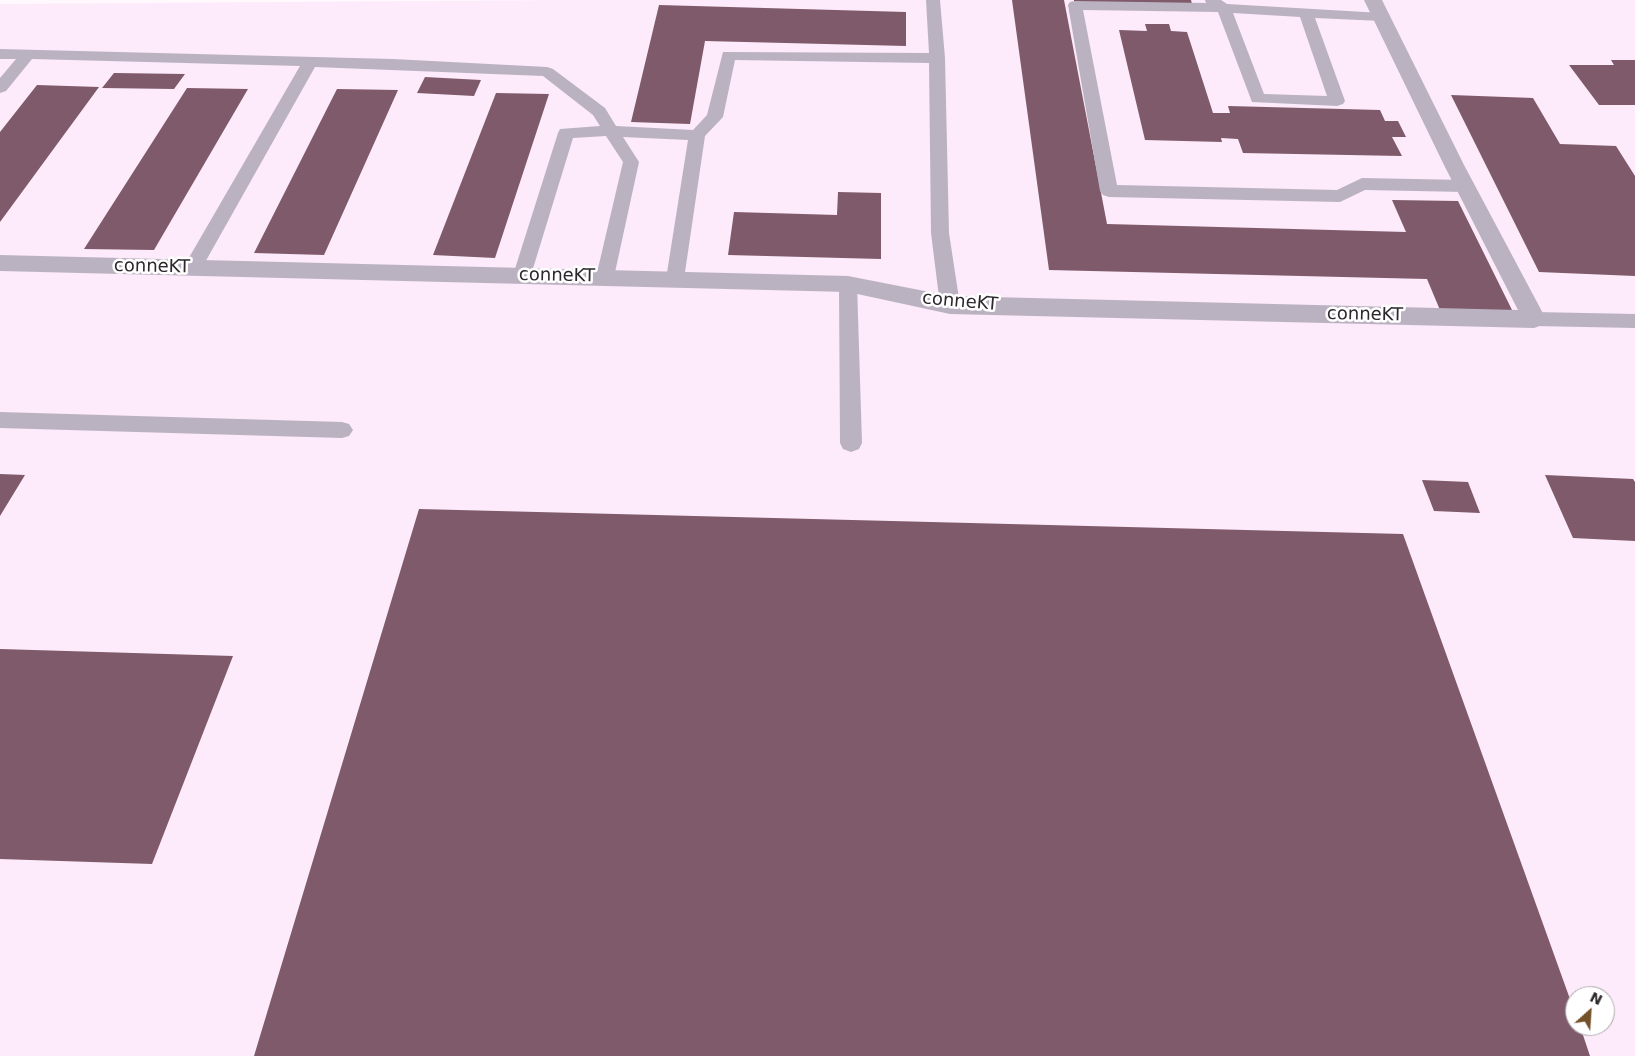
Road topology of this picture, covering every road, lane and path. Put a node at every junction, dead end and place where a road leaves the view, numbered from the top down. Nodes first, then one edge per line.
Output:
1 (933, 0) edge
2 (1217, 4) edge
3 (1378, 9) edge
4 (1306, 14) junction
5 (0, 54) edge
6 (28, 54) junction
7 (937, 58) junction
8 (310, 62) junction
9 (0, 88) edge
10 (611, 131) junction
11 (696, 135) junction
12 (1465, 186) junction
13 (0, 263) edge
14 (192, 268) junction
15 (522, 275) junction
16 (605, 277) junction
17 (675, 279) junction
18 (848, 284) junction
19 (950, 305) junction
20 (1534, 319) junction
21 (1635, 322) edge
22 (0, 420) edge
23 (342, 430) dead end
24 (851, 443) dead end

1 - 7 lane
2 - 4 lane
2 - 4 lane
2 - 12 lane
3 - 4 lane
3 - 12 street
5 - 6 lane
6 - 8 lane
6 - 9 lane
7 - 11 lane
7 - 19 lane
8 - 10 lane
8 - 14 lane
10 - 11 lane
10 - 15 lane
10 - 16 lane
11 - 17 lane
12 - 20 street
13 - 14 street, conneKT
14 - 15 street, conneKT
15 - 16 street, conneKT
16 - 17 street, conneKT
17 - 18 street, conneKT
18 - 19 street, conneKT
18 - 24 lane
19 - 20 street, conneKT
20 - 21 lane
22 - 23 lane

